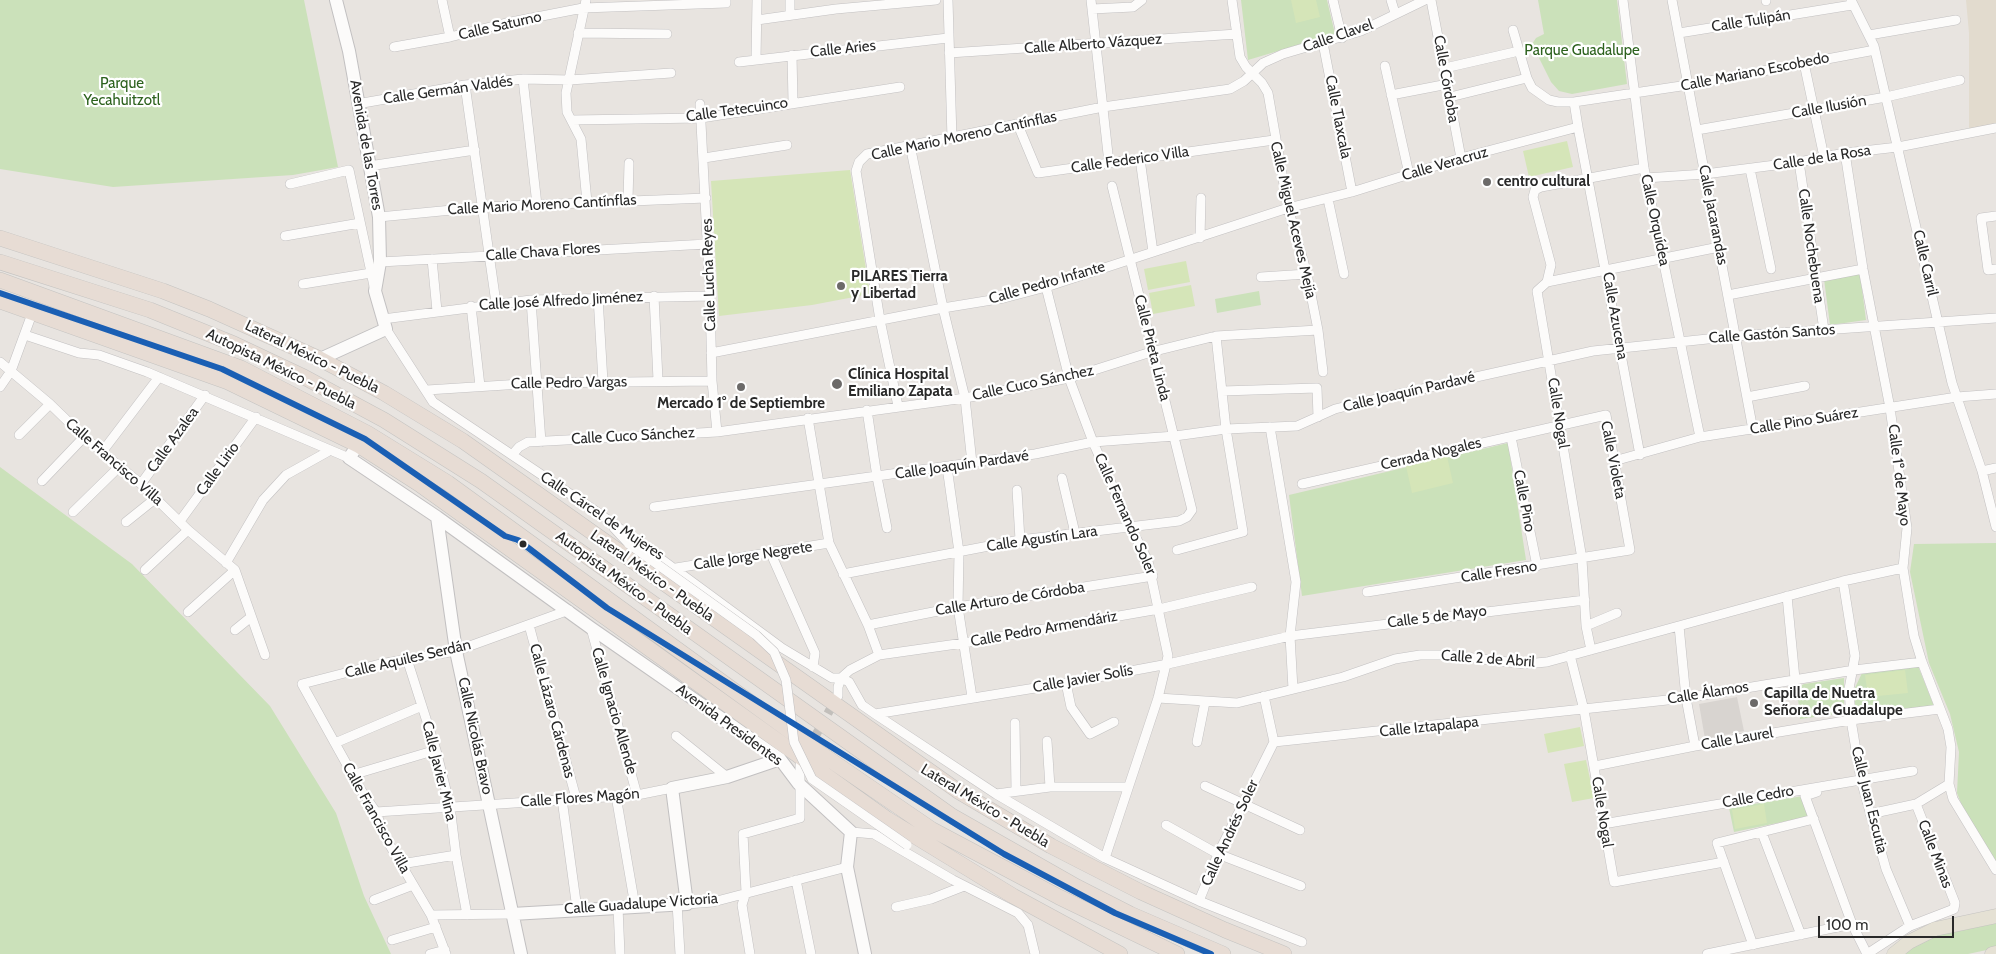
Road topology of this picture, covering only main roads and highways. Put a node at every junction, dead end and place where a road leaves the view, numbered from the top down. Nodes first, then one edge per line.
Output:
1 (336, 0) edge
2 (0, 238) edge
3 (0, 262) edge
4 (0, 280) edge
5 (0, 301) edge
6 (325, 362) junction
7 (358, 445) junction
8 (437, 516) junction
9 (780, 759) junction
10 (682, 904) joint
11 (512, 914) junction
12 (1996, 916) edge
13 (1996, 953) edge
14 (521, 954) edge
15 (865, 954) edge
16 (1120, 954) edge
17 (1177, 954) edge
18 (1223, 954) edge
19 (1284, 954) edge
20 (1884, 954) edge
21 (1894, 954) edge
22 (1992, 954) edge

1 - 6 main road, Avenida de las Torres
2 - 6 highway, Lateral México - Puebla
3 - 18 highway, Autopista México - Puebla
4 - 17 highway, Autopista México - Puebla
5 - 7 highway
6 - 19 highway, Lateral México - Puebla
7 - 8 main road, Avenida Presidentes
7 - 16 highway
8 - 9 main road, Avenida Presidentes
8 - 11 main road, Calle Nicolás Bravo
9 - 10 main road, Calle Flores Magón
9 - 15 main road, Avenida Presidentes
10 - 11 main road, Calle Guadalupe Victoria
11 - 14 main road, Calle Nicolás Bravo
12 - 21 main road
13 - 22 main road
20 - 21 main road

